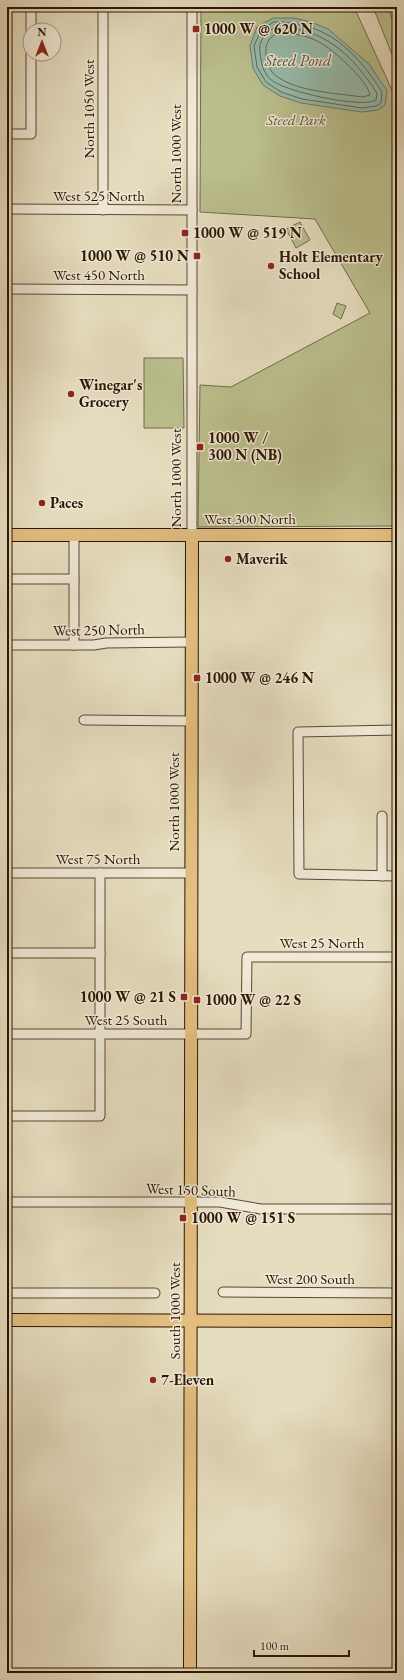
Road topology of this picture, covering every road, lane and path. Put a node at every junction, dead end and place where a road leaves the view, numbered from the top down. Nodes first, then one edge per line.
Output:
1 (31, 7) edge
2 (103, 7) edge
3 (192, 7) edge
4 (31, 22) edge
5 (31, 62) edge
6 (7, 134) edge
7 (7, 210) edge
8 (103, 210) junction
9 (192, 210) junction
10 (7, 289) edge
11 (192, 290) junction
12 (7, 535) edge
13 (74, 535) junction
14 (192, 535) junction
15 (397, 535) edge
16 (7, 579) edge
17 (74, 579) junction
18 (191, 642) junction
19 (7, 645) edge
20 (74, 645) junction
21 (84, 720) dead end
22 (191, 721) junction
23 (397, 730) edge
24 (382, 816) dead end
25 (190, 872) junction
26 (7, 873) edge
27 (100, 873) junction
28 (382, 876) junction
29 (397, 876) edge
30 (191, 950) joint
31 (7, 953) edge
32 (100, 953) junction
33 (397, 957) edge
34 (7, 1034) edge
35 (100, 1034) junction
36 (191, 1034) junction
37 (246, 1034) joint
38 (7, 1116) edge
39 (7, 1202) edge
40 (191, 1202) junction
41 (397, 1209) edge
42 (223, 1292) dead end
43 (7, 1293) edge
44 (155, 1293) dead end
45 (397, 1293) edge
46 (7, 1320) edge
47 (190, 1320) junction
48 (397, 1321) edge
49 (190, 1673) edge

1 - 4 street
2 - 8 street, North 1050 West
3 - 9 street, North 1000 West
5 - 6 street
7 - 8 street, West 525 North
8 - 9 street, West 525 North
9 - 11 street, North 1000 West
10 - 11 street, West 450 North
11 - 14 street, North 1000 West
12 - 13 main road, West 300 North
13 - 14 main road, West 300 North
13 - 17 street
14 - 15 main road, West 300 North
14 - 18 main road, North 1000 West
16 - 17 street
17 - 20 street
18 - 20 street, West 250 North
18 - 22 main road, North 1000 West
19 - 20 street, West 250 North
21 - 22 street
22 - 25 main road, North 1000 West
23 - 28 street
24 - 28 street
25 - 27 street, West 75 North
25 - 30 main road, North 1000 West
26 - 27 street, West 75 North
27 - 32 street
28 - 29 street
30 - 36 main road, South 1000 West
31 - 32 street
32 - 35 street
33 - 37 street, West 25 North
34 - 35 street, West 25 South
35 - 36 street, West 25 South
35 - 38 street
36 - 37 street, West 25 South
36 - 40 main road, South 1000 West
39 - 40 street, West 150 South
40 - 41 street, West 150 South
40 - 47 main road, South 1000 West
42 - 45 street, West 200 South
43 - 44 street
46 - 47 main road
47 - 48 main road
47 - 49 main road, South 1000 West

